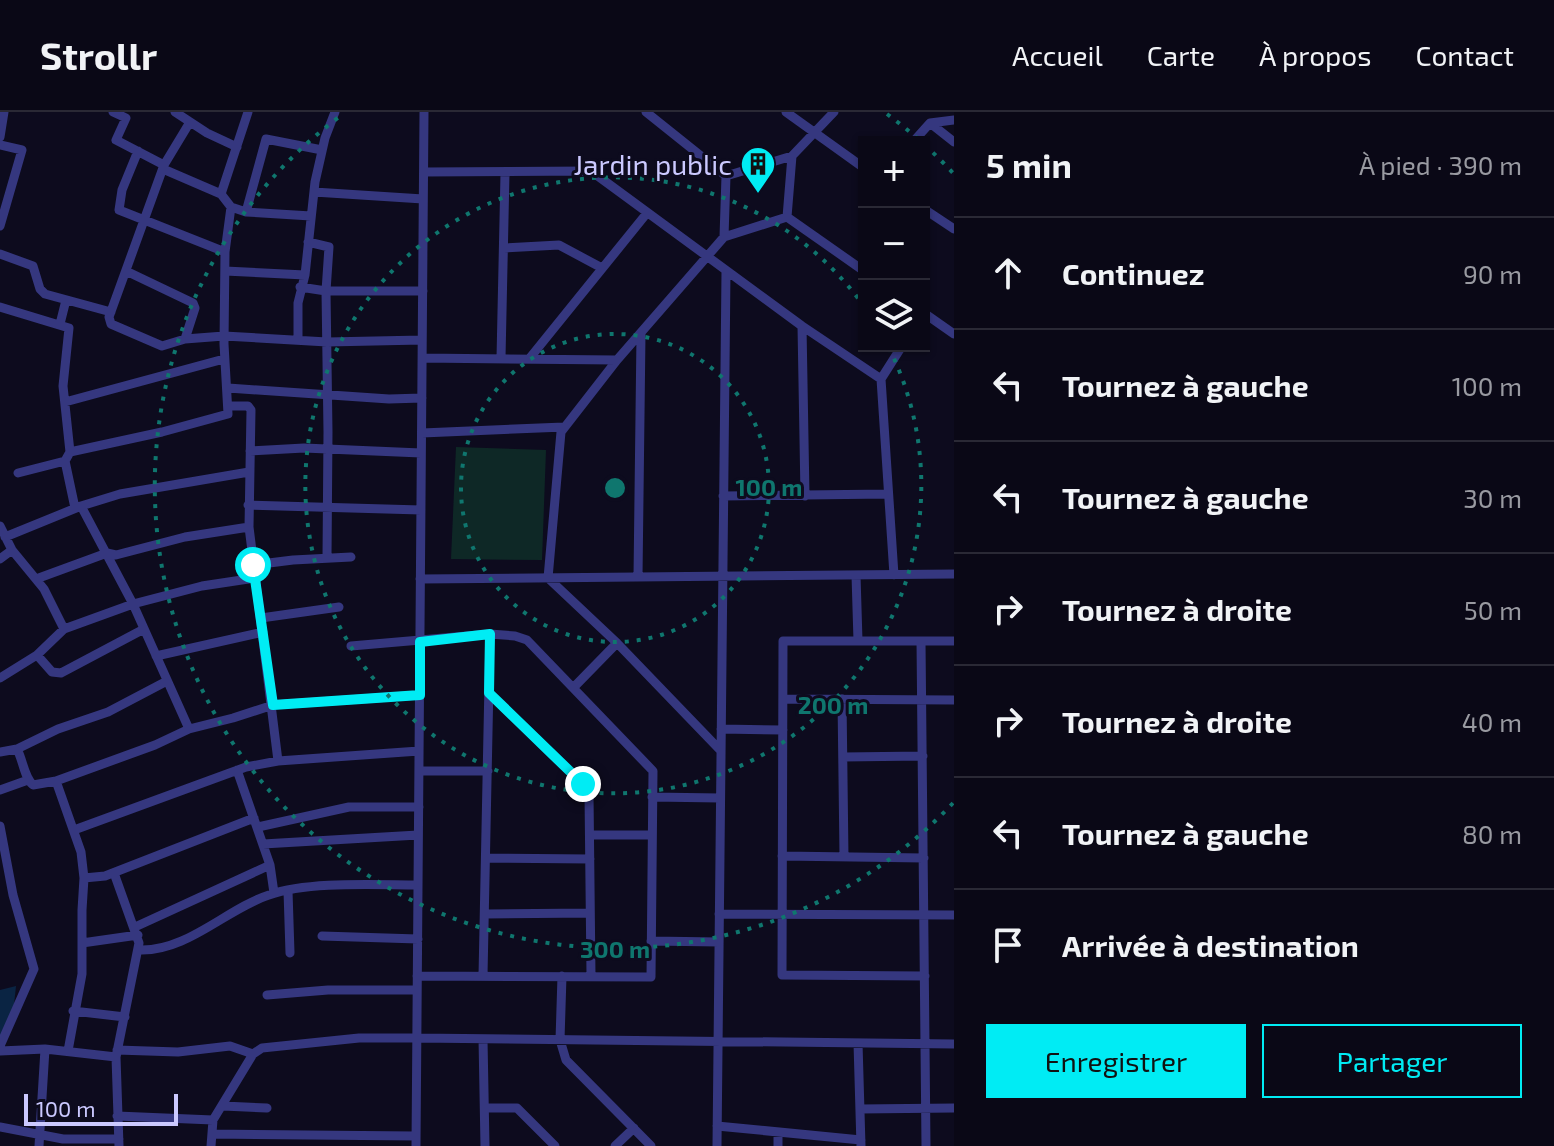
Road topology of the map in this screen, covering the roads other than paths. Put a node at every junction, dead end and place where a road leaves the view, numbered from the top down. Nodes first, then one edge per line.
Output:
1 (4, 112) edge
2 (113, 112) edge
3 (175, 112) edge
4 (248, 112) edge
5 (335, 112) edge
6 (424, 112) edge
7 (646, 112) edge
8 (786, 112) edge
9 (834, 112) edge
10 (954, 120) edge
11 (190, 122) junction
12 (930, 123) junction
13 (815, 133) junction
14 (918, 136) edge
15 (0, 137) edge
16 (954, 142) edge
17 (0, 145) edge
18 (237, 147) junction
19 (322, 150) junction
20 (138, 151) junction
21 (792, 156) junction
22 (858, 164) edge
23 (164, 167) junction
24 (424, 172) junction
25 (505, 173) junction
26 (726, 176) junction
27 (314, 192) junction
28 (221, 194) junction
29 (423, 199) junction
30 (4, 202) edge
31 (231, 207) junction
32 (246, 212) junction
33 (647, 213) junction
34 (930, 213) edge
35 (311, 216) junction
36 (787, 217) junction
37 (142, 221) junction
38 (0, 226) edge
39 (954, 229) edge
40 (724, 237) junction
41 (308, 242) junction
42 (504, 248) junction
43 (225, 252) junction
44 (0, 254) edge
45 (707, 258) junction
46 (858, 267) edge
47 (602, 268) junction
48 (126, 271) junction
49 (225, 271) junction
50 (726, 271) junction
51 (305, 275) junction
52 (300, 287) junction
53 (326, 291) junction
54 (423, 291) junction
55 (66, 300) junction
56 (0, 307) edge
57 (111, 312) junction
58 (930, 317) edge
59 (60, 324) junction
60 (802, 326) junction
61 (641, 334) junction
62 (954, 334) edge
63 (224, 336) junction
64 (185, 339) junction
65 (298, 340) junction
66 (422, 340) junction
67 (327, 342) junction
68 (898, 352) edge
69 (422, 358) junction
70 (501, 358) junction
71 (224, 359) junction
72 (529, 359) junction
73 (617, 360) junction
74 (881, 379) junction
75 (228, 388) junction
76 (326, 395) junction
77 (422, 398) junction
78 (65, 402) junction
79 (230, 406) junction
80 (564, 427) junction
81 (422, 433) junction
82 (328, 450) junction
83 (250, 451) junction
84 (421, 453) junction
85 (68, 457) junction
86 (249, 472) junction
87 (18, 473) dead end
88 (888, 494) junction
89 (723, 496) junction
90 (805, 496) junction
91 (248, 505) junction
92 (78, 507) junction
93 (326, 507) junction
94 (421, 510) junction
95 (0, 526) edge
96 (249, 527) junction
97 (5, 537) junction
98 (12, 550) junction
99 (107, 553) junction
100 (351, 557) dead end
101 (327, 558) junction
102 (0, 559) edge
103 (253, 565) junction
104 (954, 574) edge
105 (856, 575) junction
106 (894, 575) junction
107 (723, 576) junction
108 (638, 577) junction
109 (255, 578) junction
110 (548, 578) junction
111 (36, 579) junction
112 (420, 579) junction
113 (133, 604) junction
114 (339, 607) dead end
115 (261, 618) junction
116 (64, 629) junction
117 (144, 629) junction
118 (263, 632) junction
119 (490, 634) junction
120 (858, 641) junction
121 (921, 641) junction
122 (954, 641) edge
123 (420, 642) junction
124 (617, 643) junction
125 (351, 646) dead end
126 (37, 655) junction
127 (156, 656) junction
128 (0, 678) edge
129 (167, 681) junction
130 (574, 687) junction
131 (489, 693) junction
132 (420, 695) junction
133 (783, 699) junction
134 (842, 699) junction
135 (922, 700) junction
136 (954, 700) edge
137 (273, 705) junction
138 (189, 729) junction
139 (721, 729) junction
140 (783, 730) junction
141 (17, 749) junction
142 (419, 751) junction
143 (721, 751) junction
144 (0, 752) edge
145 (923, 756) junction
146 (843, 757) junction
147 (278, 761) junction
148 (237, 770) junction
149 (419, 771) junction
150 (488, 771) junction
151 (28, 780) junction
152 (56, 781) junction
153 (0, 790) edge
154 (652, 797) junction
155 (720, 798) junction
156 (419, 807) junction
157 (256, 823) junction
158 (0, 826) edge
159 (74, 830) junction
160 (418, 835) junction
161 (590, 835) junction
162 (652, 835) junction
163 (263, 844) junction
164 (782, 856) junction
165 (844, 857) junction
166 (486, 858) junction
167 (924, 858) junction
168 (590, 859) junction
169 (270, 865) junction
170 (114, 873) junction
171 (84, 878) junction
172 (418, 885) junction
173 (288, 891) junction
174 (274, 893) junction
175 (590, 913) junction
176 (485, 914) junction
177 (719, 914) junction
178 (782, 914) junction
179 (924, 915) junction
180 (954, 915) edge
181 (136, 931) junction
182 (322, 936) dead end
183 (418, 939) junction
184 (651, 941) junction
185 (719, 942) junction
186 (82, 943) junction
187 (139, 950) junction
188 (290, 953) dead end
189 (417, 976) junction
190 (483, 976) junction
191 (562, 976) junction
192 (591, 976) junction
193 (925, 976) junction
194 (417, 990) junction
195 (267, 995) dead end
196 (73, 1011) junction
197 (125, 1017) junction
198 (417, 1038) junction
199 (483, 1039) junction
200 (560, 1040) junction
201 (718, 1042) junction
202 (858, 1043) junction
203 (926, 1044) junction
204 (954, 1044) edge
205 (0, 1049) edge
206 (45, 1049) junction
207 (68, 1051) junction
208 (117, 1053) junction
209 (253, 1054) junction
210 (223, 1106) junction
211 (267, 1108) dead end
212 (485, 1108) junction
213 (926, 1108) junction
214 (954, 1108) edge
215 (860, 1109) junction
216 (117, 1116) junction
217 (213, 1120) junction
218 (717, 1126) junction
219 (0, 1127) edge
220 (634, 1128) junction
221 (778, 1132) junction
222 (212, 1134) junction
223 (39, 1140) edge
224 (416, 1141) edge
225 (119, 1142) edge
226 (861, 1143) edge
227 (211, 1146) edge
228 (485, 1146) edge
229 (555, 1146) edge
230 (615, 1146) edge
231 (651, 1146) edge
232 (717, 1146) edge
233 (778, 1146) edge
234 (926, 1146) edge

1 - 15 street
2 - 20 street
3 - 11 street
4 - 18 street
5 - 19 street
6 - 24 street
7 - 26 street
8 - 13 street
9 - 13 street
10 - 12 street
11 - 18 street
11 - 23 street
12 - 14 street
12 - 16 street
13 - 21 street
13 - 22 street
17 - 30 street
18 - 28 street
19 - 27 street
19 - 32 street
20 - 23 street
20 - 37 street
21 - 26 street
21 - 36 street
23 - 28 street
23 - 37 street
24 - 25 street
24 - 29 street
25 - 33 street
25 - 42 street
26 - 40 street
27 - 29 street
27 - 35 street
28 - 31 street
29 - 54 street
30 - 38 street
31 - 32 street
31 - 43 street
32 - 35 street
33 - 45 street
33 - 47 street
34 - 39 street
35 - 41 street
36 - 40 street
36 - 46 street
37 - 43 street
37 - 48 street
40 - 45 street
41 - 51 street
41 - 53 street
42 - 47 street
42 - 70 street
43 - 49 street
44 - 55 street
45 - 50 street
45 - 61 street
47 - 72 street
48 - 57 street
48 - 64 street
49 - 51 street
49 - 63 street
50 - 60 street
50 - 89 street
51 - 52 street
52 - 53 street
52 - 65 street
53 - 54 street
53 - 67 street
54 - 66 street
55 - 57 street
55 - 59 street
56 - 59 street
57 - 64 street
58 - 62 street
59 - 78 street
60 - 74 street
60 - 90 street
61 - 73 street
61 - 108 street
63 - 64 street
63 - 65 street
63 - 71 street
65 - 67 street
66 - 67 street
66 - 69 street
67 - 76 street
68 - 74 street
69 - 70 street
69 - 77 street
70 - 72 street
71 - 75 street
71 - 78 street
72 - 73 street
73 - 80 street
74 - 88 street
75 - 76 street
75 - 79 street
76 - 77 street
76 - 82 street
77 - 81 street
78 - 85 street
79 - 83 street
79 - 85 street
80 - 81 street
80 - 110 street
81 - 84 street
82 - 83 street
82 - 84 street
82 - 93 street
83 - 86 street
84 - 94 street
85 - 87 street
85 - 92 street
86 - 91 street
86 - 92 street
88 - 90 street
88 - 106 street
89 - 90 street
89 - 107 street
91 - 93 street
91 - 96 street
92 - 97 street
92 - 99 street
93 - 94 street
93 - 101 street
94 - 112 street
95 - 97 street
96 - 99 street
96 - 103 street
97 - 98 street
98 - 102 street
98 - 111 street
99 - 111 street
99 - 113 street
100 - 101 street
101 - 103 street
103 - 109 street
104 - 106 street
105 - 106 street
105 - 107 street
105 - 120 street
107 - 108 street
107 - 139 street
108 - 110 street
109 - 113 street
109 - 115 street
110 - 112 street
110 - 124 street
111 - 116 street
112 - 123 street
113 - 116 street
113 - 117 street
114 - 115 street
115 - 118 street
116 - 126 street
117 - 126 street
117 - 127 street
118 - 127 street
118 - 137 street
119 - 123 street
119 - 130 street
119 - 131 street
120 - 121 street
120 - 133 street
121 - 122 street
121 - 135 street
123 - 125 street
123 - 132 street
124 - 130 street
124 - 143 street
126 - 128 street
127 - 129 street
129 - 138 street
129 - 141 street
130 - 154 street
131 - 150 street
131 - 161 street
132 - 137 street
132 - 142 street
133 - 134 street
133 - 140 street
134 - 135 street
134 - 146 street
135 - 136 street
135 - 145 street
137 - 138 street
137 - 147 street
138 - 152 street
139 - 140 street
139 - 143 street
140 - 164 street
141 - 144 street
141 - 151 street
142 - 147 street
142 - 149 street
143 - 155 street
145 - 146 street
145 - 167 street
146 - 165 street
147 - 148 street
148 - 157 street
148 - 159 street
149 - 150 street
149 - 156 street
150 - 166 street
151 - 152 street
151 - 153 street
152 - 159 street
154 - 155 street
154 - 162 street
155 - 177 street
156 - 157 street
156 - 160 street
157 - 163 street
157 - 170 street
158 - 205 street
159 - 171 street
160 - 163 street
160 - 172 street
161 - 162 street
161 - 168 street
162 - 184 street
163 - 169 street
164 - 165 street
164 - 178 street
165 - 167 street
166 - 168 street
166 - 176 street
167 - 179 street
168 - 175 street
169 - 174 street
169 - 181 street
170 - 171 street
170 - 181 street
171 - 186 street
172 - 173 street
172 - 183 street
173 - 174 street
173 - 188 street
174 - 187 street
175 - 176 street
175 - 192 street
176 - 190 street
177 - 178 street
177 - 185 street
178 - 179 street
178 - 193 street
179 - 180 street
179 - 193 street
181 - 186 street
181 - 187 street
182 - 183 street
183 - 189 street
184 - 185 street
184 - 192 street
185 - 201 street
186 - 196 street
187 - 197 street
189 - 190 street
189 - 194 street
190 - 191 street
191 - 192 street
191 - 200 street
193 - 203 street
194 - 195 street
194 - 198 street
196 - 197 street
196 - 207 street
197 - 208 street
198 - 199 street
198 - 209 street
198 - 224 street
199 - 200 street
199 - 212 street
200 - 201 street
200 - 220 street
201 - 202 street
201 - 218 street
202 - 203 street
202 - 215 street
203 - 204 street
203 - 213 street
205 - 206 street
206 - 207 street
206 - 223 street
207 - 208 street
208 - 209 street
208 - 216 street
209 - 210 street
210 - 211 street
210 - 217 street
212 - 228 street
212 - 229 street
213 - 214 street
213 - 215 street
213 - 234 street
215 - 226 street
216 - 217 street
216 - 225 street
217 - 222 street
218 - 221 street
218 - 232 street
219 - 223 street
220 - 230 street
220 - 231 street
221 - 226 street
221 - 233 street
222 - 224 street
222 - 227 street
223 - 225 street

